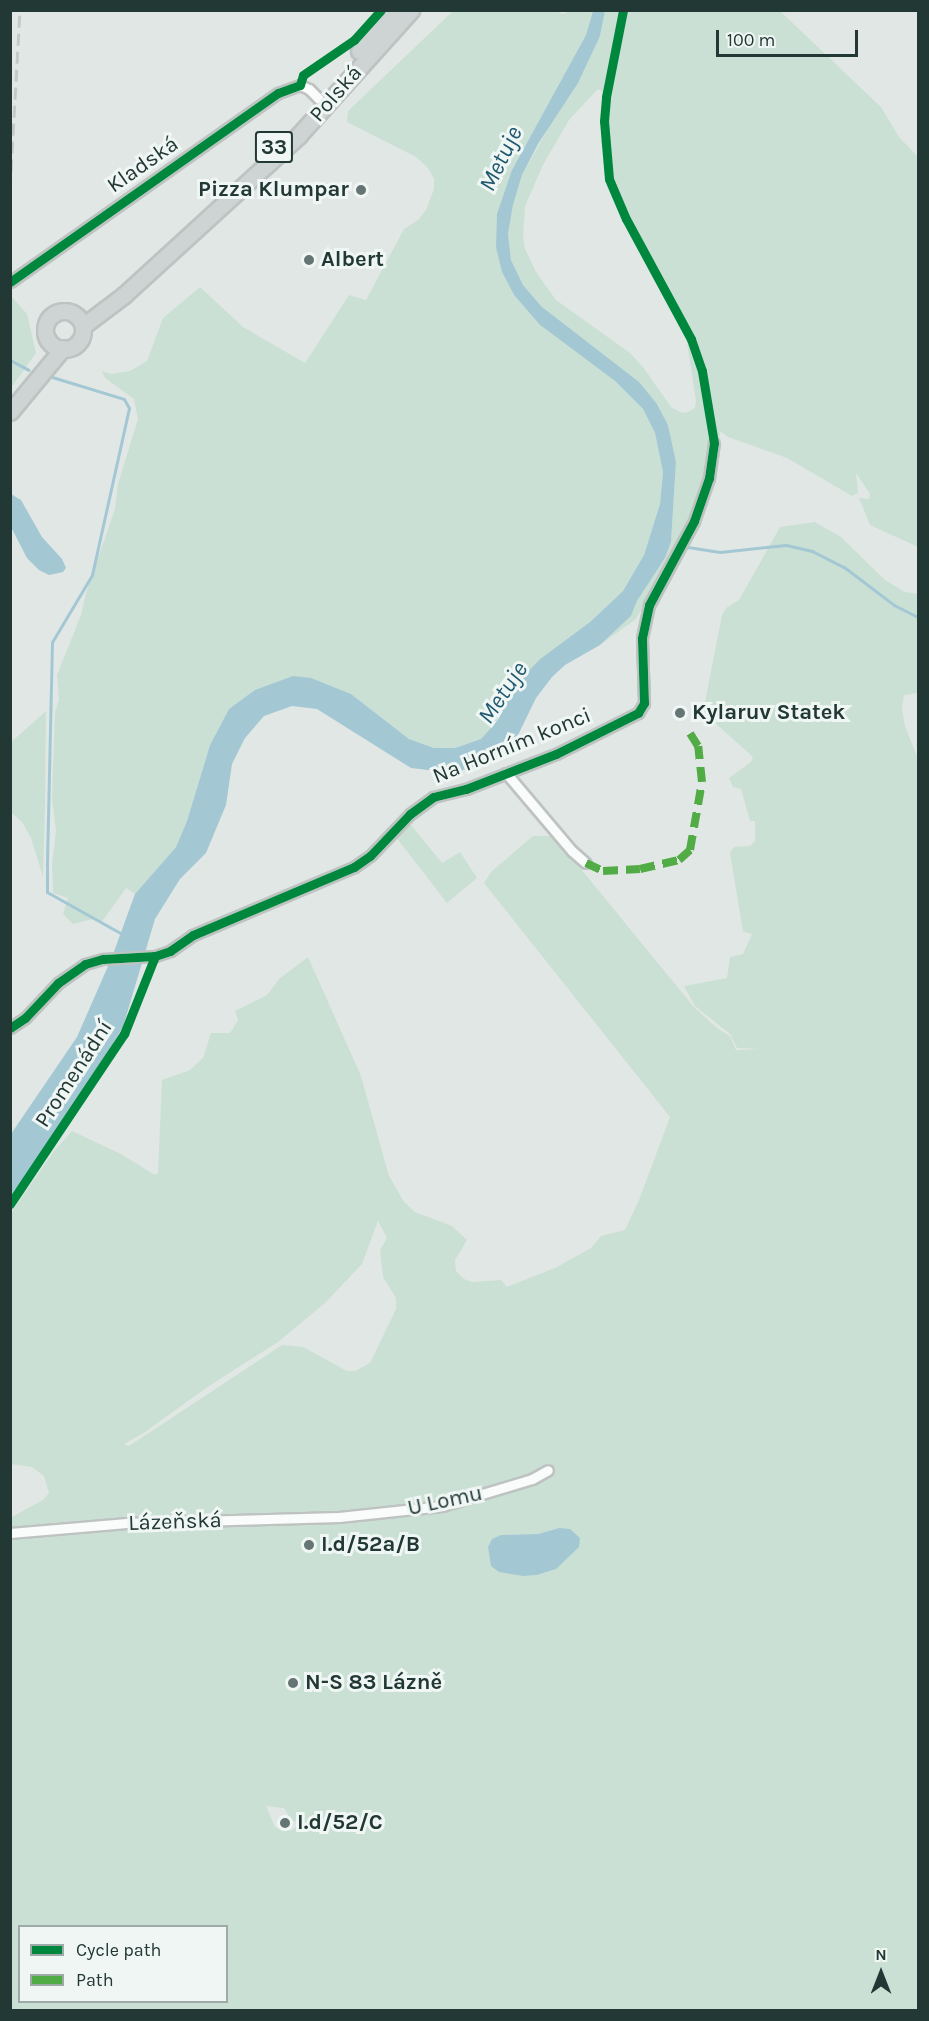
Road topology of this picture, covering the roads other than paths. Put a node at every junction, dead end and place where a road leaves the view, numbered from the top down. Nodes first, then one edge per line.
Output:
1 (395, 10) edge
2 (411, 10) edge
3 (323, 102) junction
4 (10, 282) edge
5 (81, 322) junction
6 (57, 346) junction
7 (10, 408) edge
8 (10, 412) edge
9 (714, 443) dead end
10 (506, 773) junction
11 (586, 863) dead end
12 (10, 1029) edge
13 (548, 1470) dead end
14 (339, 1516) joint
15 (10, 1533) edge

1 - 3 main road, Polská / 33
2 - 3 main road, Polská / 33
3 - 4 street, Kladská
3 - 5 main road, Polská / 33
5 - 6 main road
5 - 6 main road
6 - 7 main road
6 - 8 main road
9 - 10 street, Na Horním konci
10 - 11 street, Na Horním konci
10 - 12 street, Na Horním konci
13 - 14 street, U Lomu
14 - 15 street, Lázeňská

